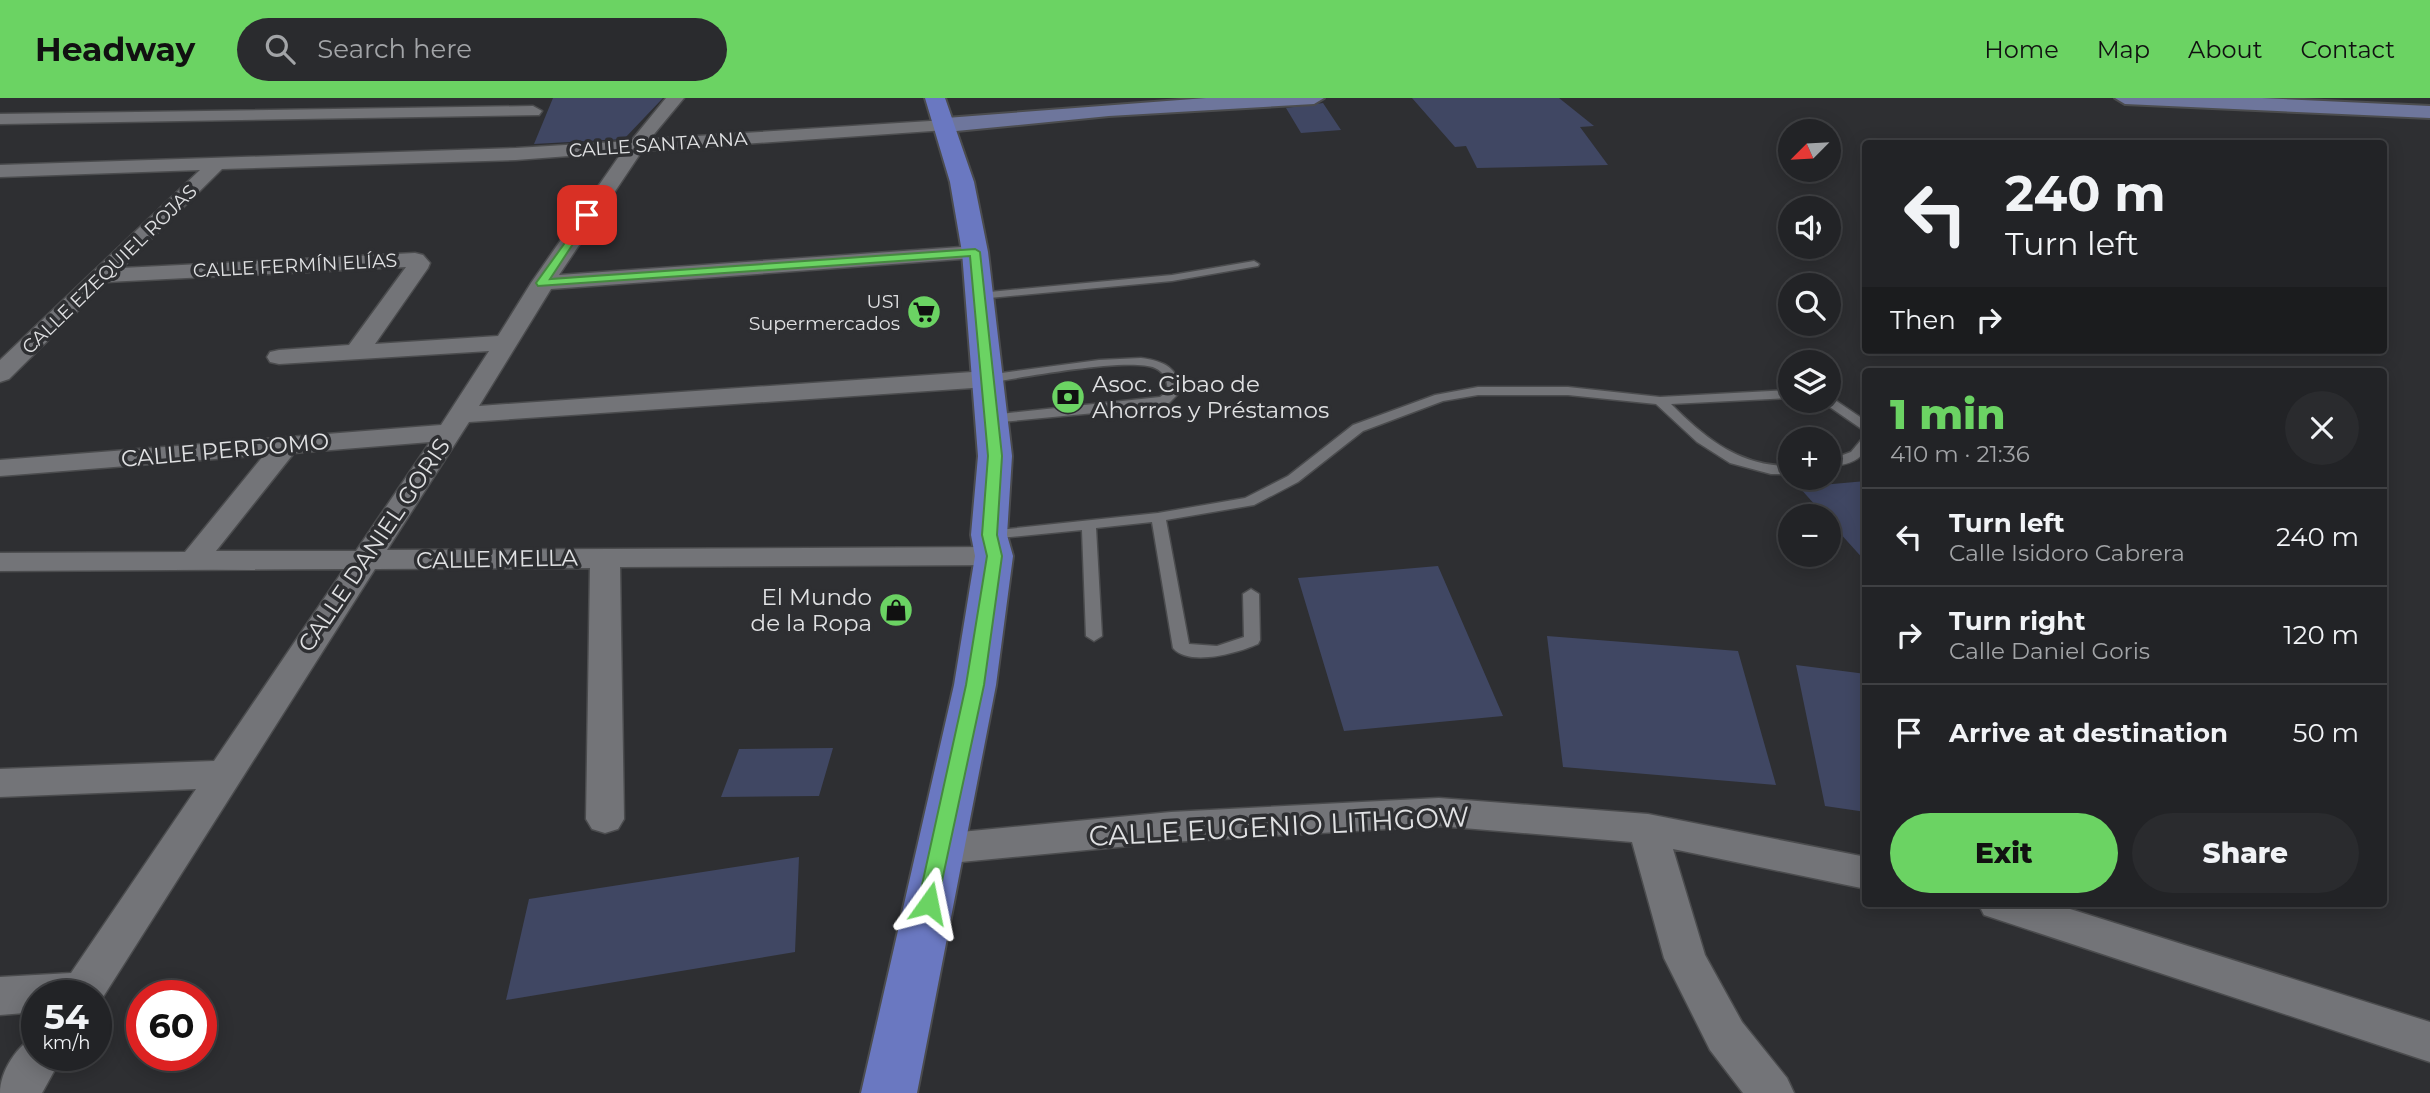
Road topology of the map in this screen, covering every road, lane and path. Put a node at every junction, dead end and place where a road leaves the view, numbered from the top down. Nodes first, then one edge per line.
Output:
1 (675, 98) edge
2 (1314, 98) edge
3 (2125, 98) edge
4 (537, 104) edge
5 (941, 111) edge
6 (2430, 112) edge
7 (0, 119) edge
8 (633, 146) junction
9 (516, 154) junction
10 (217, 164) junction
11 (0, 171) edge
12 (975, 252) junction
13 (1254, 264) dead end
14 (104, 276) junction
15 (542, 283) junction
16 (979, 296) junction
17 (505, 343) junction
18 (357, 352) junction
19 (278, 357) dead end
20 (0, 374) edge
21 (987, 379) junction
22 (1778, 395) edge
23 (1660, 401) junction
24 (1841, 409) edge
25 (991, 419) junction
26 (455, 423) junction
27 (1862, 425) edge
28 (286, 445) junction
29 (1862, 448) edge
30 (1841, 460) edge
31 (0, 468) edge
32 (1778, 469) edge
33 (1158, 517) junction
34 (1089, 526) junction
35 (992, 545) junction
36 (606, 558) junction
37 (362, 560) junction
38 (193, 561) junction
39 (0, 562) edge
40 (1251, 594) dead end
41 (1094, 636) dead end
42 (224, 774) junction
43 (0, 783) edge
44 (605, 819) dead end
45 (1648, 830) junction
46 (940, 849) junction
47 (1862, 872) edge
48 (2011, 907) edge
49 (89, 980) edge
50 (21, 995) edge
51 (0, 996) edge
52 (2430, 1042) edge
53 (31, 1071) edge
54 (17, 1093) edge
55 (889, 1093) edge
56 (1771, 1093) edge

1 - 8 street, CALLE DANIEL GORIS
2 - 5 main road, CALLE SANTA ANA
3 - 6 main road
4 - 7 street
4 - 9 street
5 - 8 street, CALLE SANTA ANA
5 - 12 main road
8 - 9 street, CALLE SANTA ANA
8 - 15 street, CALLE DANIEL GORIS
9 - 10 street, CALLE SANTA ANA
10 - 11 street, CALLE SANTA ANA
10 - 14 street, CALLE EZEQUIEL ROJAS
12 - 15 street
12 - 16 main road
13 - 16 lane
14 - 18 street, CALLE FERMÍN ELÍAS
14 - 20 street, CALLE EZEQUIEL ROJAS
15 - 17 street, CALLE DANIEL GORIS
16 - 21 main road
17 - 18 street
17 - 26 street, CALLE DANIEL GORIS
18 - 19 street
21 - 25 main road
21 - 25 lane
21 - 26 street, CALLE PERDOMO
22 - 23 lane
23 - 32 lane
23 - 33 lane
24 - 27 lane
25 - 35 main road
26 - 28 street, CALLE PERDOMO
26 - 37 street, CALLE DANIEL GORIS
28 - 31 street, CALLE PERDOMO
28 - 38 street
29 - 30 lane
33 - 34 lane
33 - 40 lane
34 - 35 lane
34 - 41 lane
35 - 36 street, CALLE MELLA
35 - 46 main road
36 - 37 street, CALLE MELLA
36 - 44 street
37 - 38 street, CALLE MELLA
37 - 42 street, CALLE DANIEL GORIS
38 - 39 street, CALLE MELLA
42 - 43 street
42 - 49 street, CALLE DANIEL GORIS
45 - 46 street, CALLE EUGENIO LITHGOW
45 - 47 street, CALLE EUGENIO LITHGOW
45 - 56 street
46 - 55 main road
48 - 52 street
50 - 51 street
53 - 54 street

